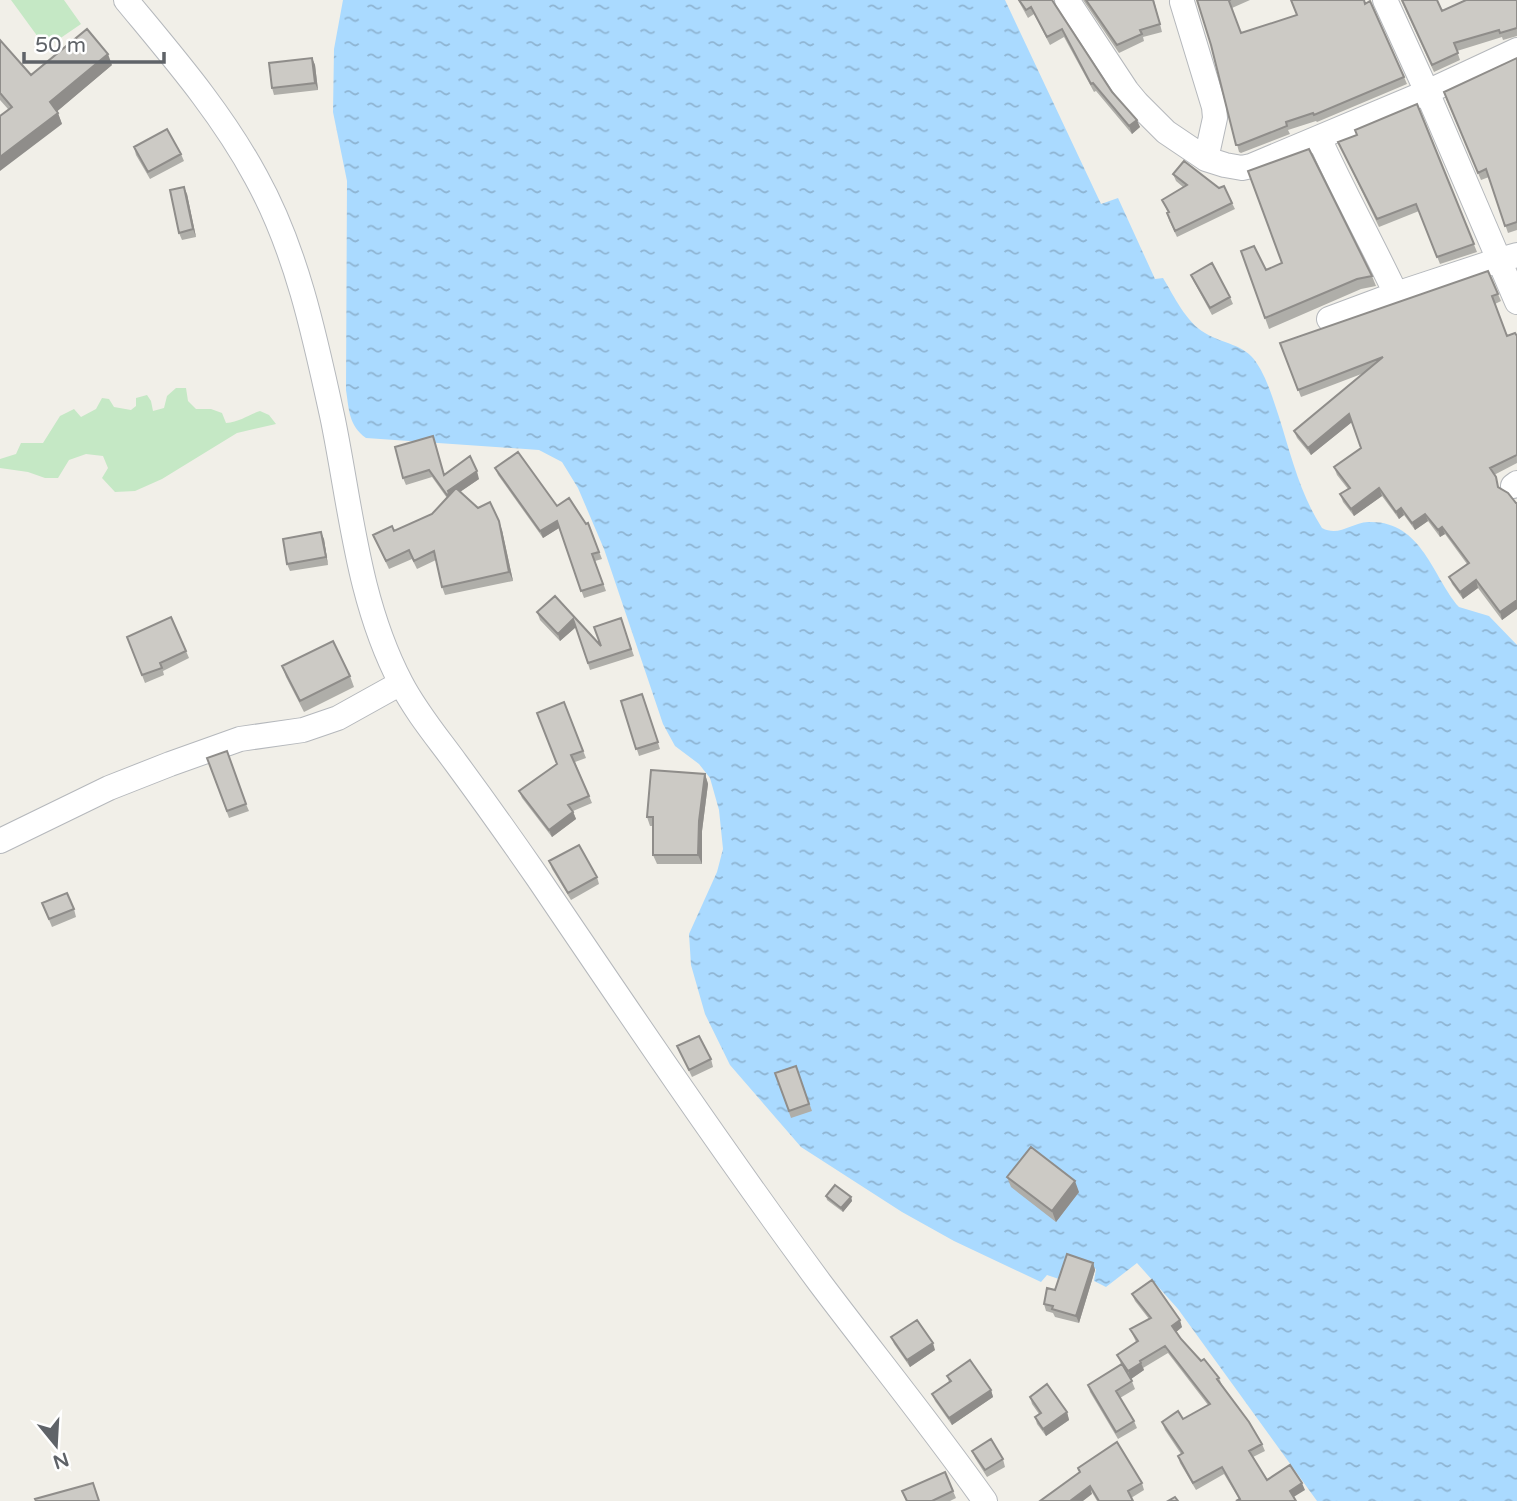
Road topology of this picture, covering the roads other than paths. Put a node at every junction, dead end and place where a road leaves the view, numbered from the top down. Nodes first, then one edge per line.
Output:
1 (125, 0) edge
2 (1067, 0) edge
3 (1385, 0) edge
4 (1182, 2) dead end
5 (1517, 50) edge
6 (1427, 92) junction
7 (1319, 138) junction
8 (1206, 159) junction
9 (1508, 258) edge
10 (1396, 294) junction
11 (1517, 302) edge
12 (1329, 319) dead end
13 (401, 683) junction
14 (0, 841) edge
15 (985, 1501) edge

1 - 13 street
2 - 8 street
3 - 6 street
4 - 8 street
5 - 6 street
6 - 7 street
6 - 9 street
7 - 8 street
7 - 10 street
9 - 10 street
9 - 11 street
10 - 12 street
13 - 14 street
13 - 15 street

